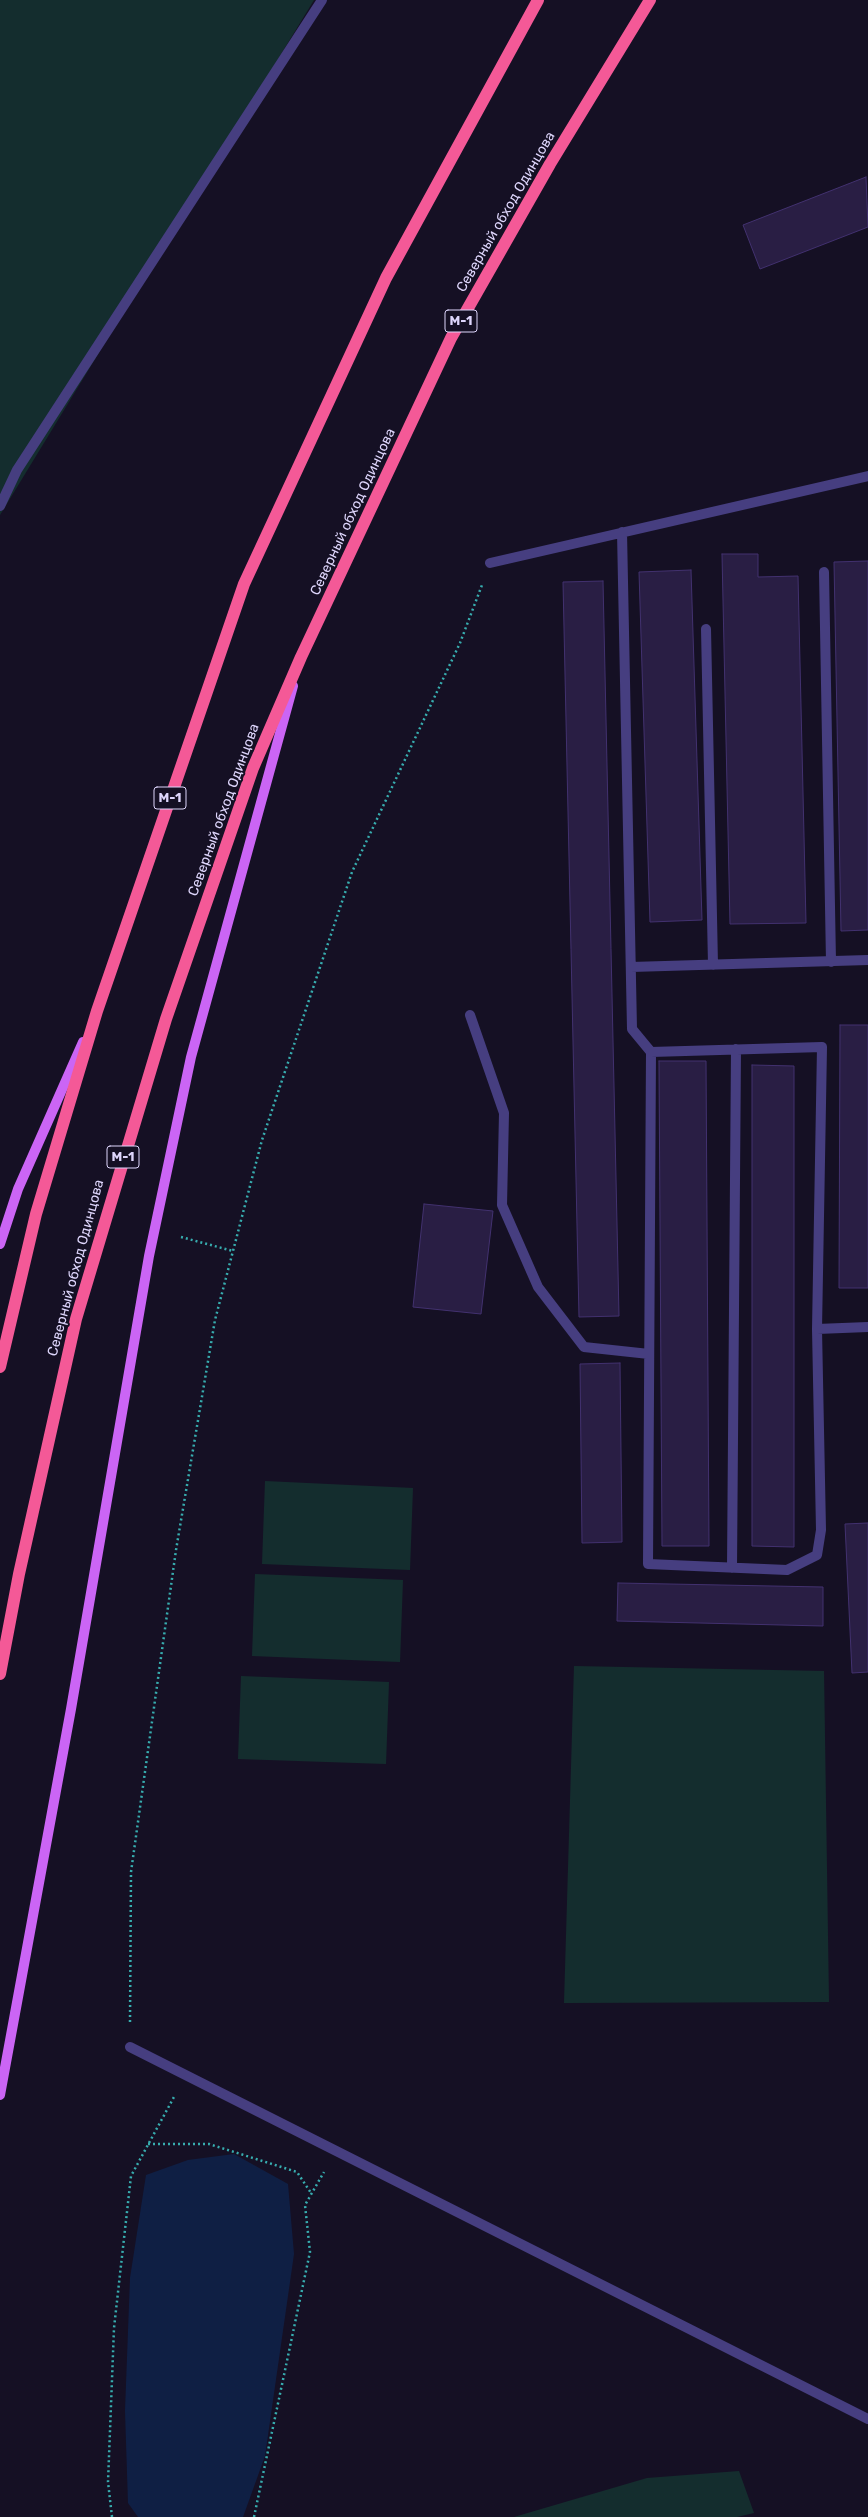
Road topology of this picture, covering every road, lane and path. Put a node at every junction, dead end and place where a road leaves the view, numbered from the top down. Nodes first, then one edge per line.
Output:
1 (322, 0) edge
2 (538, 0) edge
3 (650, 0) edge
4 (868, 476) edge
5 (0, 506) edge
6 (622, 532) junction
7 (490, 563) joint
8 (824, 572) dead end
9 (706, 629) dead end
10 (301, 658) junction
11 (868, 960) edge
12 (831, 962) junction
13 (713, 965) junction
14 (630, 967) junction
15 (97, 1011) junction
16 (470, 1015) dead end
17 (736, 1049) junction
18 (651, 1052) junction
19 (181, 1237) dead end
20 (0, 1244) edge
21 (233, 1251) junction
22 (868, 1327) edge
23 (817, 1329) junction
24 (649, 1354) junction
25 (0, 1367) edge
26 (732, 1568) junction
27 (0, 1674) edge
28 (130, 2047) joint
29 (186, 2075) junction
30 (0, 2095) edge
31 (148, 2144) junction
32 (336, 2151) junction
33 (311, 2193) junction
34 (868, 2419) edge
35 (112, 2517) edge
36 (254, 2517) edge

1 - 5 lane
2 - 15 highway, М-1
3 - 10 highway, Северный обход Одинцова / М-1
4 - 6 lane
6 - 7 lane
6 - 14 lane
7 - 21 path
8 - 12 lane
9 - 13 lane
10 - 27 highway, Северный обход Одинцова / М-1
10 - 30 main road
11 - 12 lane
12 - 13 lane
13 - 14 lane
14 - 18 lane
15 - 20 main road
15 - 25 highway, М-1
16 - 24 lane
17 - 18 lane
17 - 23 lane
17 - 26 lane
18 - 24 lane
19 - 21 path
21 - 28 path
22 - 23 lane
23 - 26 lane
24 - 26 lane
28 - 29 lane
29 - 31 path
29 - 32 lane
31 - 33 path
31 - 35 path
32 - 33 path
32 - 34 lane
33 - 36 path

